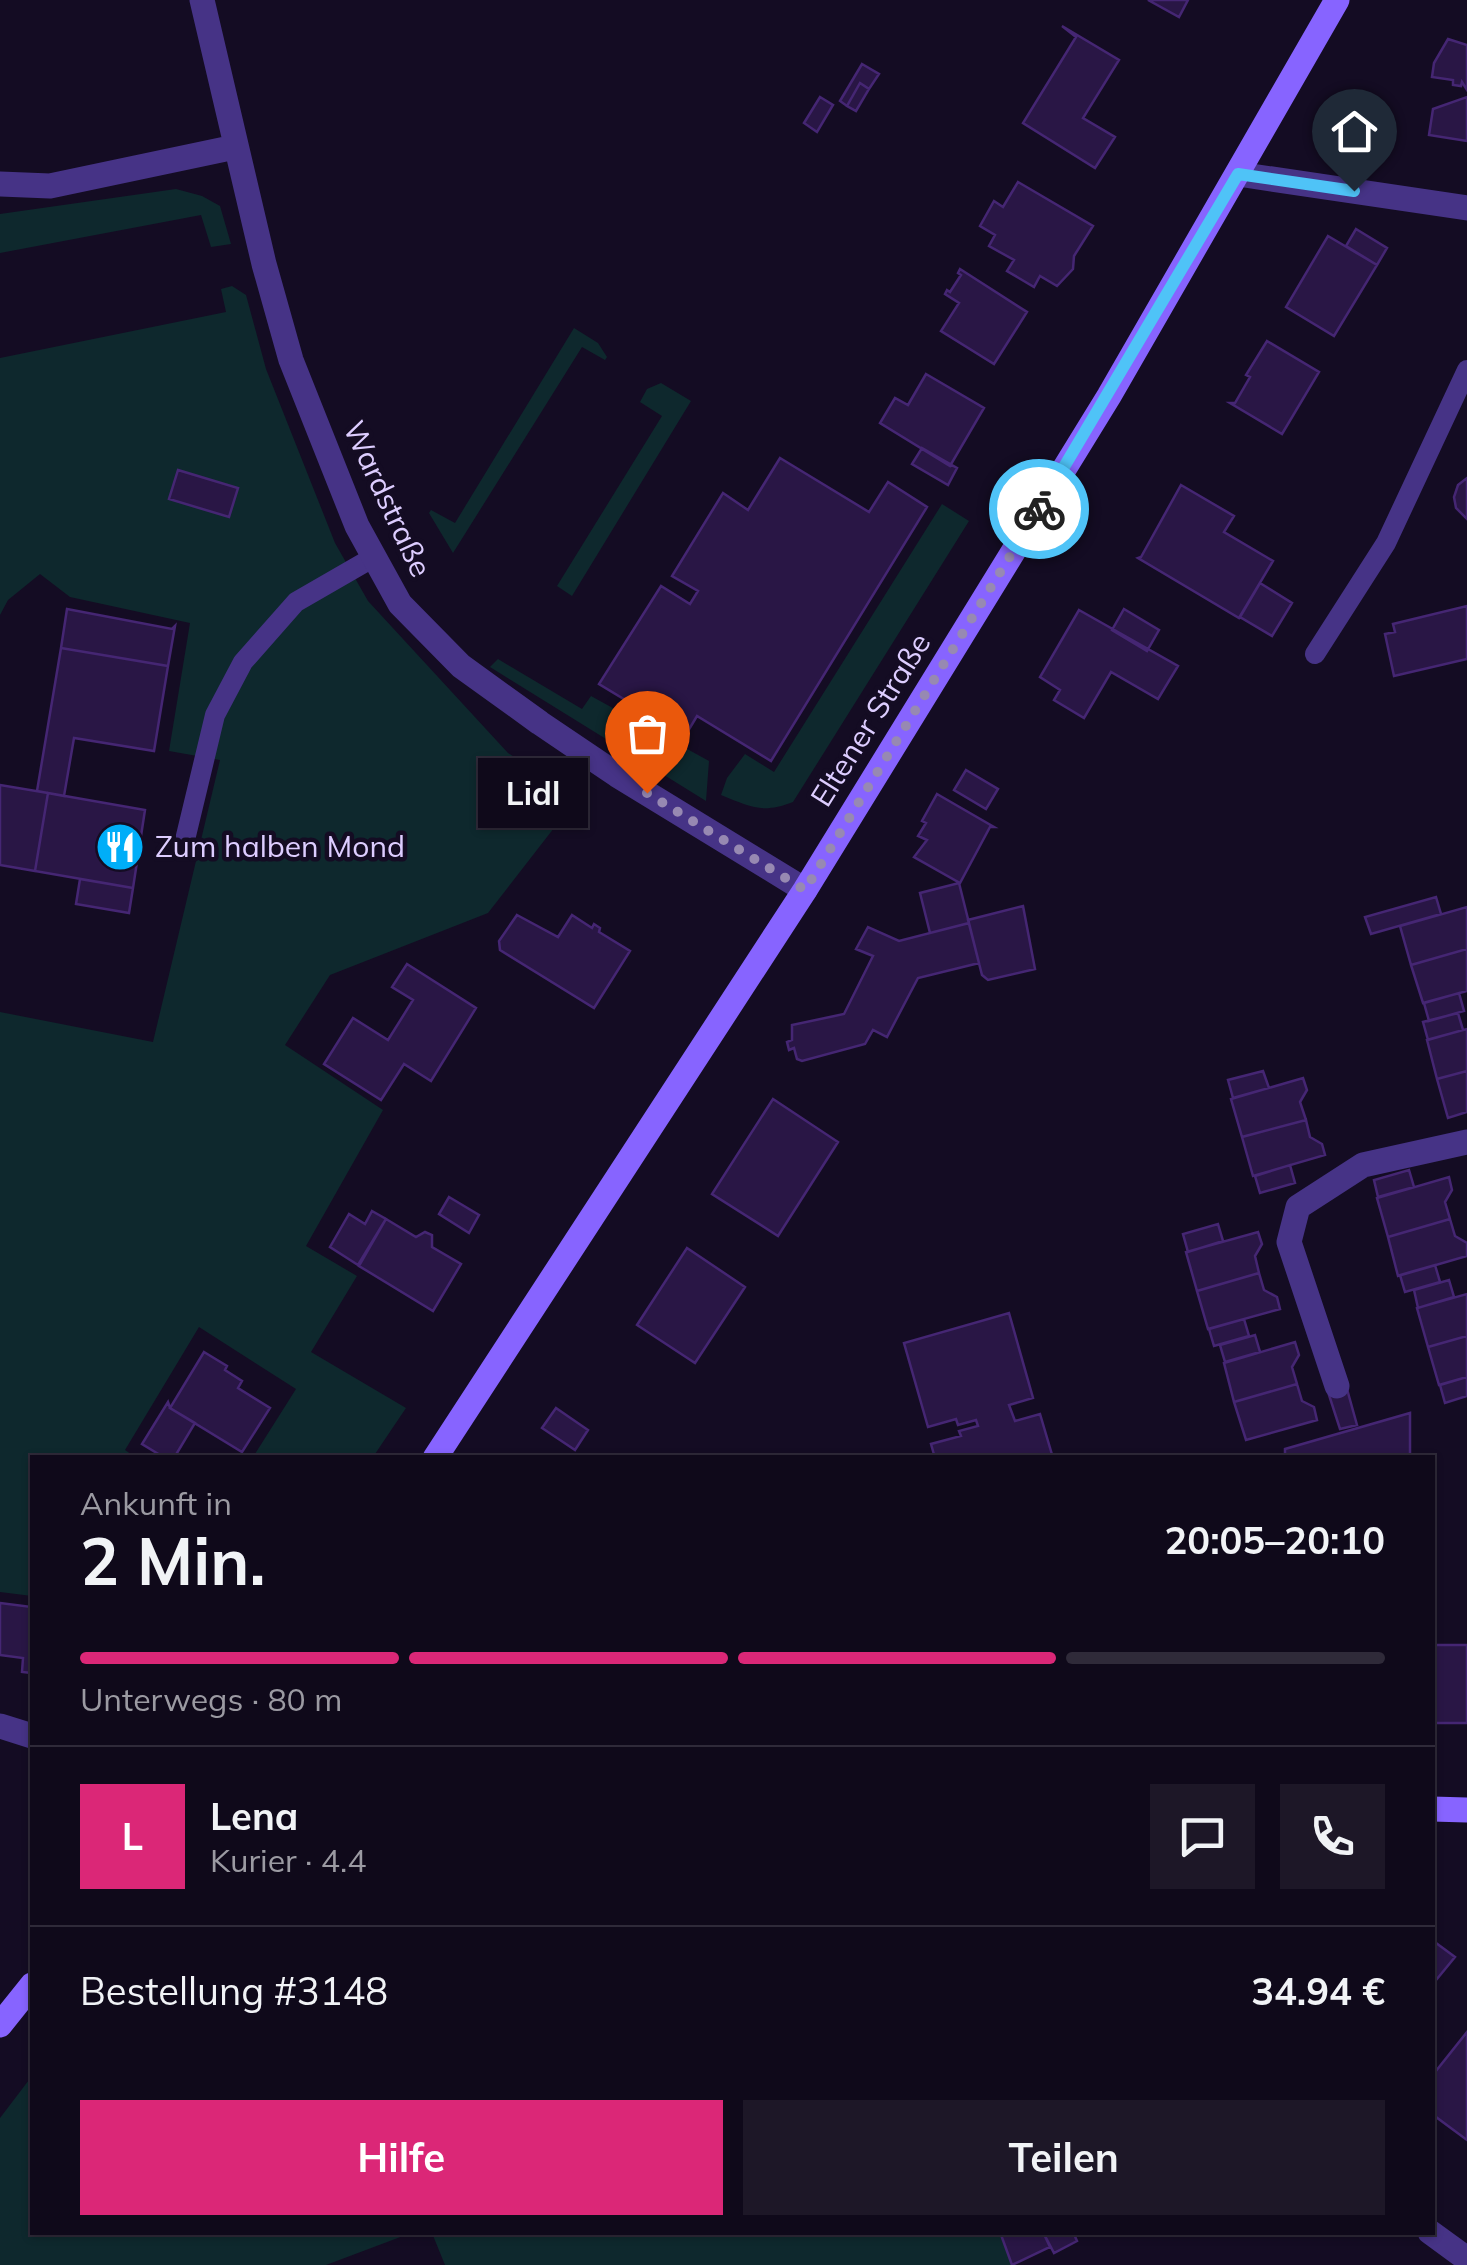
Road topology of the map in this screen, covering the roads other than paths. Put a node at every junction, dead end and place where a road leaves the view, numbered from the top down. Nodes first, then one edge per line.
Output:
1 (202, 0) edge
2 (1338, 0) edge
3 (236, 148) junction
4 (1238, 174) junction
5 (0, 184) edge
6 (1467, 208) edge
7 (1467, 370) edge
8 (374, 557) junction
9 (1316, 654) dead end
10 (184, 844) dead end
11 (805, 890) junction
12 (1467, 1142) edge
13 (1336, 1386) dead end
14 (437, 1455) edge
15 (0, 1726) edge
16 (30, 1735) edge
17 (1435, 1810) edge
18 (1467, 1810) edge
19 (30, 1988) edge
20 (0, 2025) edge
21 (1434, 2235) edge
22 (1467, 2260) edge

1 - 3 street, Wardstraße
2 - 4 main road, Eltener Straße
3 - 5 street
3 - 8 street, Wardstraße
4 - 6 street
4 - 11 main road, Eltener Straße
7 - 9 lane
8 - 10 lane
8 - 11 street, Wardstraße
11 - 14 main road, Eltener Straße
12 - 13 street
15 - 16 street
17 - 18 main road
19 - 20 main road
21 - 22 street

